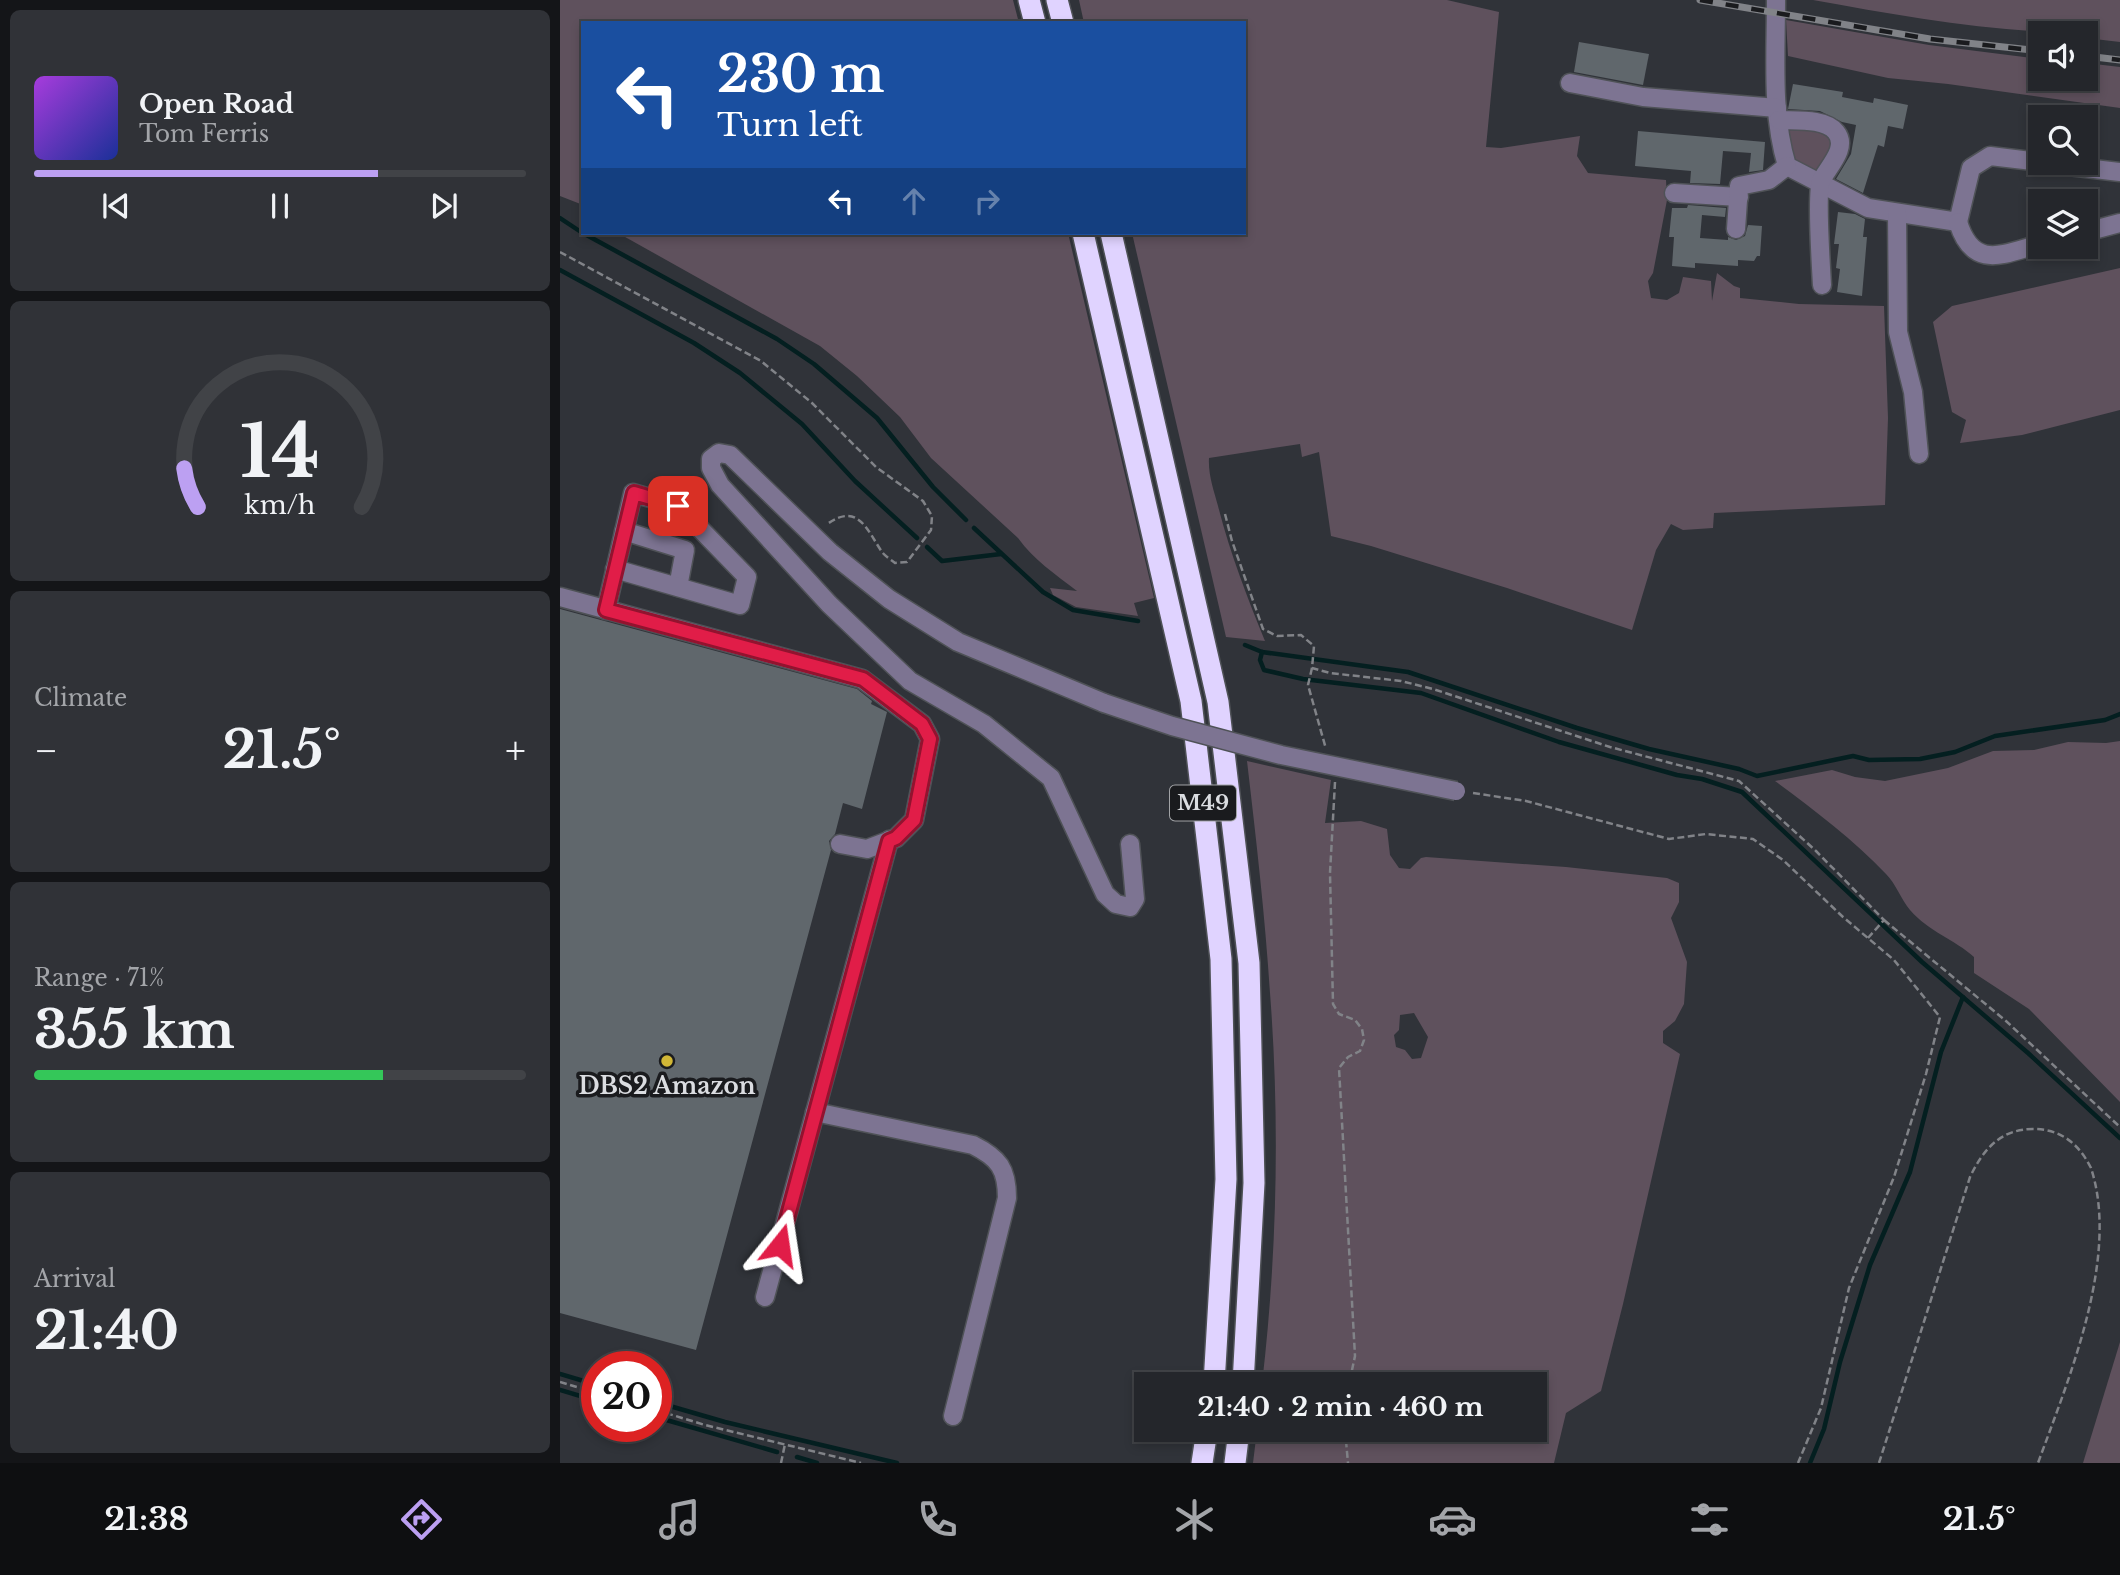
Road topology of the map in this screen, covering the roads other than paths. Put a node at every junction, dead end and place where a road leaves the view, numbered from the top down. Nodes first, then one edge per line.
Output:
1 (1030, 0) edge
2 (1057, 0) edge
3 (1776, 0) edge
4 (1035, 21) edge
5 (1062, 21) edge
6 (1570, 83) dead end
7 (1778, 114) junction
8 (2028, 161) edge
9 (1787, 166) junction
10 (2098, 169) edge
11 (2120, 172) edge
12 (1820, 183) junction
13 (1674, 193) dead end
14 (1739, 197) junction
15 (1897, 213) junction
16 (1958, 222) junction
17 (2120, 223) edge
18 (1736, 229) dead end
19 (2098, 229) edge
20 (1083, 235) edge
21 (1111, 235) edge
22 (2028, 247) edge
23 (1822, 285) dead end
24 (1919, 454) dead end
25 (624, 531) junction
26 (615, 569) junction
27 (677, 587) junction
28 (560, 597) edge
29 (606, 610) junction
30 (1456, 791) road end
31 (889, 841) junction
32 (841, 844) dead end
33 (1130, 844) dead end
34 (815, 1112) junction
35 (765, 1297) dead end
36 (1215, 1372) edge
37 (1244, 1372) edge
38 (953, 1416) dead end
39 (1205, 1442) edge
40 (1238, 1442) edge
41 (1202, 1463) edge
42 (1235, 1463) edge

1 - 4 highway
2 - 5 highway
3 - 7 street
6 - 7 street
7 - 9 street
7 - 12 street
8 - 16 street
9 - 12 street
9 - 14 street
10 - 11 street
12 - 15 street
12 - 23 street
13 - 14 street
14 - 18 street
15 - 16 street
15 - 24 street
16 - 22 street
17 - 19 street
20 - 36 highway, M49
21 - 37 highway, M49
25 - 26 street
25 - 27 street
25 - 27 street
26 - 27 street
26 - 29 street
28 - 29 street
29 - 31 street
30 - 33 street, bridge
31 - 32 street
31 - 34 street
34 - 35 street
34 - 38 street
39 - 41 highway
40 - 42 highway

